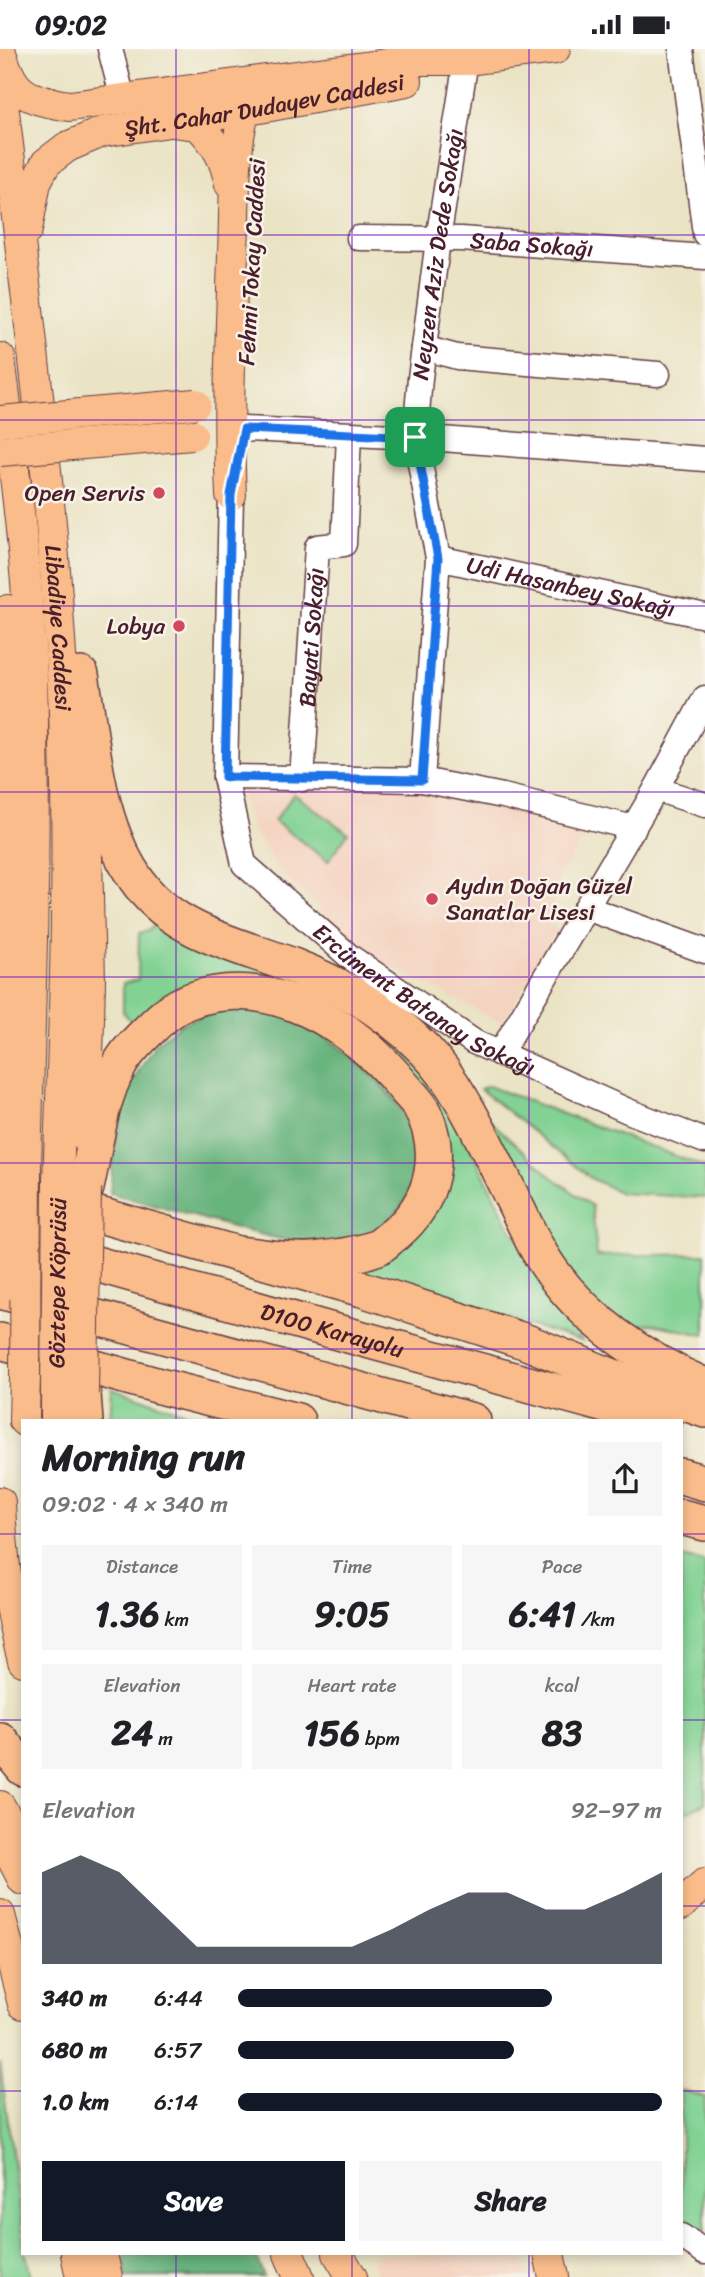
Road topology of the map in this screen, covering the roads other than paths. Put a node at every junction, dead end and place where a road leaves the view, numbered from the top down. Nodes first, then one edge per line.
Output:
1 (0, 49) edge
2 (110, 49) edge
3 (555, 49) edge
4 (681, 49) edge
5 (385, 57) edge
6 (466, 60) junction
7 (0, 78) edge
8 (257, 82) junction
9 (123, 99) junction
10 (282, 104) junction
11 (243, 111) junction
12 (170, 121) junction
13 (234, 208) junction
14 (705, 234) edge
15 (359, 239) dead end
16 (438, 240) junction
17 (21, 257) junction
18 (705, 257) edge
19 (424, 348) junction
20 (0, 358) edge
21 (658, 374) dead end
22 (237, 400) junction
23 (0, 421) edge
24 (236, 430) junction
25 (349, 435) junction
26 (415, 437) junction
27 (0, 451) edge
28 (705, 459) edge
29 (0, 480) edge
30 (49, 487) junction
31 (231, 495) joint
32 (438, 558) junction
33 (705, 617) edge
34 (81, 675) junction
35 (705, 698) edge
36 (225, 777) junction
37 (302, 779) junction
38 (422, 780) junction
39 (656, 789) junction
40 (705, 805) edge
41 (634, 828) junction
42 (586, 908) junction
43 (705, 951) edge
44 (500, 1054) junction
45 (0, 1126) edge
46 (705, 1141) edge
47 (9, 1175) edge
48 (72, 1184) junction
49 (0, 1237) edge
50 (237, 1254) junction
51 (0, 1289) edge
52 (0, 1341) edge
53 (705, 1386) edge
54 (163, 1387) junction
55 (77, 1405) edge
56 (705, 1410) edge
57 (24, 1419) edge
58 (59, 1419) edge
59 (246, 1419) edge
60 (289, 1419) edge
61 (466, 1419) edge
62 (657, 1419) edge
63 (683, 1426) edge
64 (705, 1432) edge
65 (683, 1477) edge
66 (705, 1483) edge
67 (0, 1502) edge
68 (683, 1518) edge
69 (705, 1523) edge
70 (683, 1532) edge
71 (705, 1532) edge
72 (21, 1653) edge
73 (0, 1740) edge
74 (21, 1766) edge
75 (0, 1806) edge
76 (0, 1835) edge
77 (21, 1843) edge
78 (705, 1865) edge
79 (21, 1875) edge
80 (683, 1882) edge
81 (705, 1883) edge
82 (683, 1903) edge
83 (0, 1915) edge
84 (21, 1995) edge
85 (683, 2237) edge
86 (705, 2252) edge
87 (76, 2255) edge
88 (102, 2255) edge
89 (112, 2255) edge
90 (289, 2255) edge
91 (332, 2255) edge
92 (339, 2255) edge
93 (550, 2255) edge
94 (81, 2277) edge
95 (107, 2277) edge
96 (115, 2277) edge
97 (299, 2277) edge
98 (341, 2277) edge
99 (352, 2277) edge
100 (554, 2277) edge

1 - 9 main road, Şht. Cahar Dudayev Caddesi
2 - 9 street
3 - 6 main road
4 - 14 street
5 - 6 main road, Şht. Cahar Dudayev Caddesi
5 - 8 main road, Şht. Cahar Dudayev Caddesi
6 - 10 main road, Şht. Cahar Dudayev Caddesi
6 - 16 street, Neyzen Aziz Dede Sokağı
7 - 17 main road, Libadiye Caddesi
8 - 9 main road, Şht. Cahar Dudayev Caddesi
8 - 11 main road
10 - 11 main road, Şht. Cahar Dudayev Caddesi
10 - 22 main road, Fehmi Tokay Caddesi
11 - 12 main road, Şht. Cahar Dudayev Caddesi
11 - 13 main road
12 - 13 main road
12 - 17 main road, Şht. Cahar Dudayev Caddesi
13 - 22 main road, Fehmi Tokay Caddesi
15 - 16 street, Saba Sokağı
16 - 18 street, Saba Sokağı
16 - 19 street, Neyzen Aziz Dede Sokağı
17 - 30 main road, Libadiye Caddesi
19 - 21 street
19 - 26 street, Neyzen Aziz Dede Sokağı
20 - 47 main road, Libadiye Caddesi
22 - 23 main road, bridge
22 - 24 main road, Fehmi Tokay Caddesi
24 - 25 street
24 - 27 main road, bridge
24 - 31 main road, Fehmi Tokay Caddesi
25 - 26 street
25 - 37 street, Bayati Sokağı
26 - 28 street
26 - 32 street, Neyzen Aziz Dede Sokağı
29 - 47 main road
30 - 34 main road
30 - 48 main road, Libadiye Caddesi
31 - 36 street
32 - 33 street, Udi Hasanbey Sokağı
32 - 38 street, Neyzen Aziz Dede Sokağı
34 - 48 main road
34 - 53 highway
35 - 39 street
36 - 37 street
36 - 44 street, Ercüment Batanay Sokağı
37 - 38 street
38 - 41 street
39 - 40 street
39 - 41 street
41 - 42 street
42 - 43 street
42 - 44 street
44 - 46 street, Ercüment Batanay Sokağı
45 - 47 highway
47 - 50 highway
47 - 51 main road, bridge
47 - 57 main road, Göztepe Köprüsü, bridge
48 - 50 highway
48 - 55 main road, Göztepe Köprüsü, bridge
49 - 62 highway, D100 Karayolu
50 - 56 highway
51 - 61 highway
52 - 54 highway
54 - 59 highway
54 - 60 highway
55 - 58 main road, Göztepe Köprüsü
63 - 64 highway
65 - 66 highway
67 - 72 main road
68 - 69 highway
70 - 71 highway
73 - 74 highway
75 - 77 main road
76 - 79 main road
78 - 80 main road
81 - 82 main road
83 - 84 main road
85 - 86 street
87 - 94 main road
88 - 95 main road
89 - 96 main road
90 - 97 main road
91 - 98 main road
92 - 99 main road
93 - 100 main road

